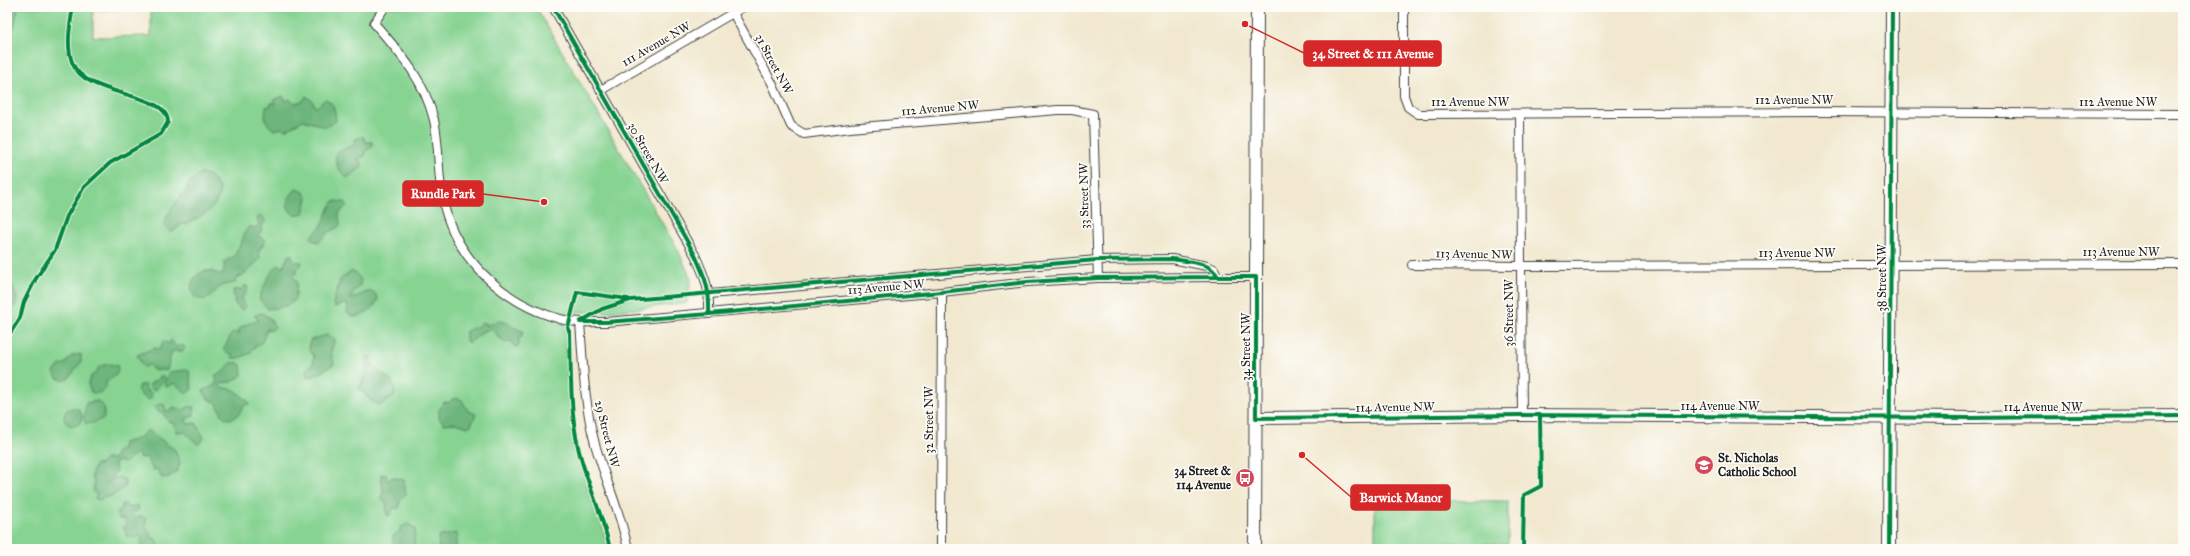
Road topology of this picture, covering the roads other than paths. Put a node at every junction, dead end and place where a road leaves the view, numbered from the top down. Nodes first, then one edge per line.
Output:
1 (385, 7) edge
2 (553, 7) edge
3 (743, 7) edge
4 (1257, 7) edge
5 (1404, 7) edge
6 (1892, 7) edge
7 (733, 13) junction
8 (601, 90) junction
9 (1892, 112) junction
10 (1093, 114) joint
11 (1520, 114) junction
12 (2183, 114) edge
13 (791, 126) joint
14 (1097, 260) junction
15 (2183, 264) edge
16 (1412, 265) dead end
17 (1892, 265) junction
18 (1521, 266) junction
19 (1218, 277) junction
20 (1256, 277) junction
21 (1098, 278) junction
22 (942, 292) junction
23 (710, 294) junction
24 (709, 314) junction
25 (580, 322) junction
26 (1522, 415) junction
27 (2183, 416) edge
28 (1891, 417) junction
29 (1256, 418) junction
30 (628, 549) edge
31 (941, 549) edge
32 (1255, 549) edge
33 (1889, 549) edge

1 - 25 street, 113 Avenue NW
2 - 8 street, 30 Street NW
3 - 7 street, 111 Avenue NW
4 - 20 street, 34 Street NW
5 - 11 street, 112 Avenue NW
6 - 9 street, 38 Street NW
7 - 8 street, 111 Avenue NW
7 - 13 street, 31 Street NW
8 - 23 street, 30 Street NW
9 - 11 street, 112 Avenue NW
9 - 12 street, 112 Avenue NW
9 - 17 street, 38 Street NW
10 - 13 street, 112 Avenue NW
10 - 14 street, 33 Street NW
11 - 18 street, 36 Street NW
14 - 19 street, 113 Avenue NW
14 - 21 street, 33 Street NW
14 - 23 street, 113 Avenue NW
15 - 17 street, 113 Avenue NW
16 - 18 street, 113 Avenue NW
17 - 18 street, 113 Avenue NW
17 - 28 street, 38 Street NW
18 - 26 street, 36 Street NW
19 - 20 street, 113 Avenue NW
19 - 21 street, 113 Avenue NW
20 - 29 street, 34 Street NW
21 - 22 street, 113 Avenue NW
22 - 24 street, 113 Avenue NW
22 - 31 street, 32 Street NW
23 - 24 street, 30 Street NW
24 - 25 street, 113 Avenue NW
25 - 30 street, 29 Street NW
26 - 28 street, 114 Avenue NW
26 - 29 street, 114 Avenue NW
27 - 28 street, 114 Avenue NW
28 - 33 street, 38 Street NW
29 - 32 street, 34 Street NW

